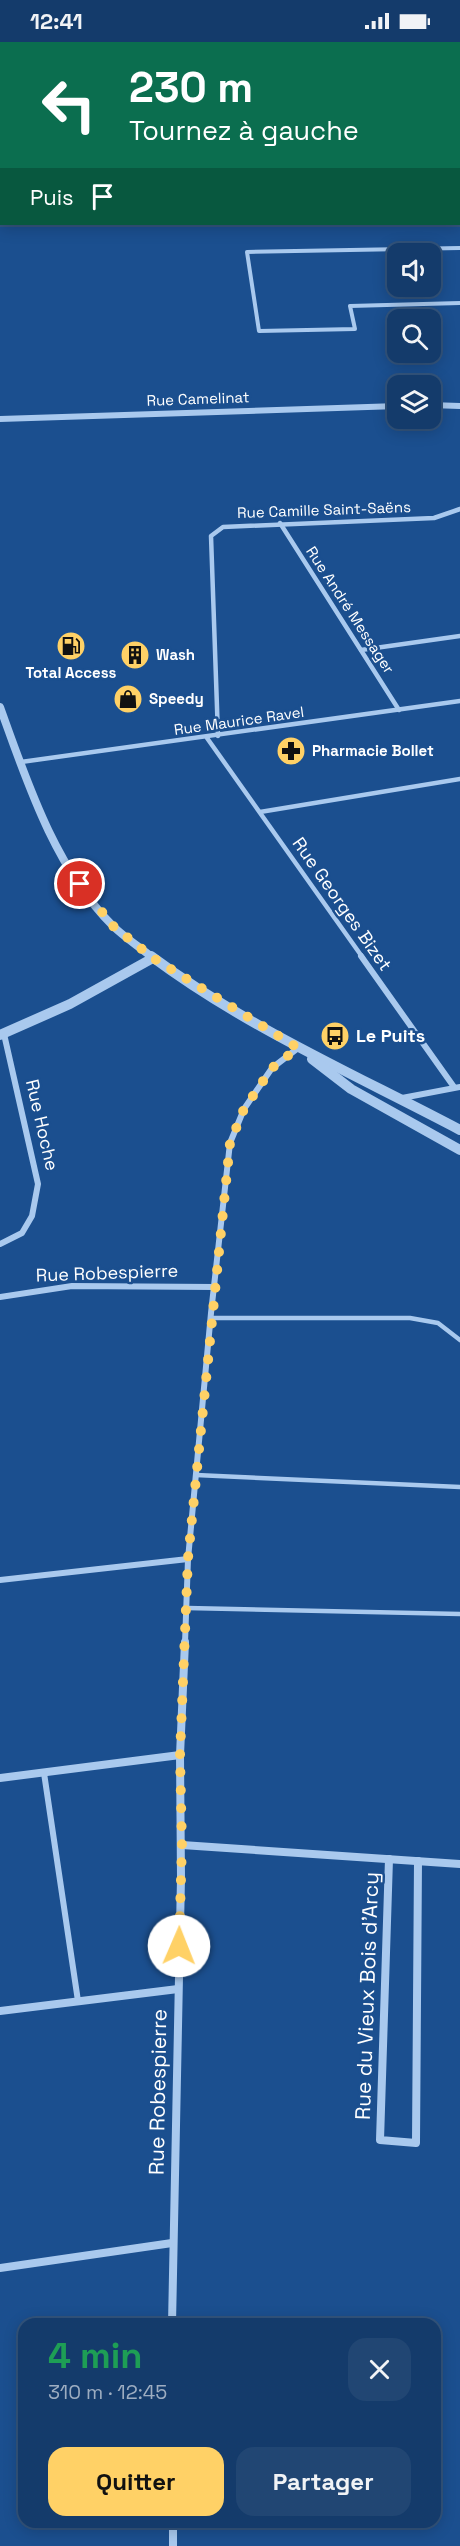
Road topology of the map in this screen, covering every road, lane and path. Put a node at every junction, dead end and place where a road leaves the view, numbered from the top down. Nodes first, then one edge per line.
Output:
1 (460, 248) edge
2 (460, 303) edge
3 (441, 405) edge
4 (387, 406) edge
5 (460, 406) edge
6 (0, 419) edge
7 (460, 509) edge
8 (280, 523) junction
9 (460, 636) edge
10 (361, 650) junction
11 (460, 701) edge
12 (0, 707) edge
13 (399, 710) junction
14 (218, 736) junction
15 (207, 738) junction
16 (21, 762) junction
17 (460, 780) edge
18 (260, 812) junction
19 (153, 958) junction
20 (2, 1035) edge
21 (298, 1048) junction
22 (457, 1087) edge
23 (402, 1098) junction
24 (460, 1130) edge
25 (460, 1150) edge
26 (0, 1244) edge
27 (215, 1287) junction
28 (0, 1297) edge
29 (211, 1318) junction
30 (460, 1340) edge
31 (196, 1475) junction
32 (460, 1487) edge
33 (188, 1558) junction
34 (0, 1581) edge
35 (187, 1608) junction
36 (460, 1614) edge
37 (180, 1755) junction
38 (44, 1773) junction
39 (0, 1778) edge
40 (182, 1845) junction
41 (389, 1859) junction
42 (418, 1861) junction
43 (460, 1864) edge
44 (178, 1989) junction
45 (78, 2001) junction
46 (0, 2011) edge
47 (172, 2243) junction
48 (0, 2268) edge
49 (172, 2318) edge
50 (173, 2528) edge
51 (173, 2546) edge

1 - 2 street
3 - 5 street
4 - 6 street, Rue Camelinat
7 - 8 street, Rue Camille Saint-Saëns
8 - 10 street, Rue André Messager
8 - 14 street, Rue Camille Saint-Saëns
9 - 10 street
10 - 13 street, Rue André Messager
11 - 13 street, Rue Maurice Ravel
12 - 16 street
13 - 14 street, Rue Maurice Ravel
14 - 15 street, Rue Maurice Ravel
15 - 16 street, Rue Maurice Ravel
15 - 18 street, Rue Georges Bizet
16 - 19 street
17 - 18 street
18 - 22 street, Rue Georges Bizet
19 - 20 street, Rue Hoche
19 - 21 street
20 - 26 street, Rue Hoche
21 - 23 street
21 - 25 street
21 - 27 street, Rue Robespierre
22 - 23 street
23 - 24 street
27 - 28 street, Rue Robespierre
27 - 29 street, Rue Robespierre
29 - 30 lane
29 - 31 street, Rue Robespierre
31 - 32 lane
31 - 33 street, Rue Robespierre
33 - 34 street
33 - 35 street, Rue Robespierre
35 - 36 lane
35 - 37 street, Rue Robespierre
37 - 38 street
37 - 40 street, Rue Robespierre
38 - 39 street
38 - 45 lane
40 - 41 street, Rue du Vieux Bois d'Arcy
40 - 44 street, Rue Robespierre
41 - 42 street, Rue du Vieux Bois d'Arcy
41 - 42 street, Rue du Vieux Bois d'Arcy
42 - 43 street, Rue du Vieux Bois d'Arcy
44 - 45 street
44 - 47 street, Rue Robespierre
45 - 46 street
47 - 48 street
47 - 49 street, Rue Robespierre
50 - 51 street

